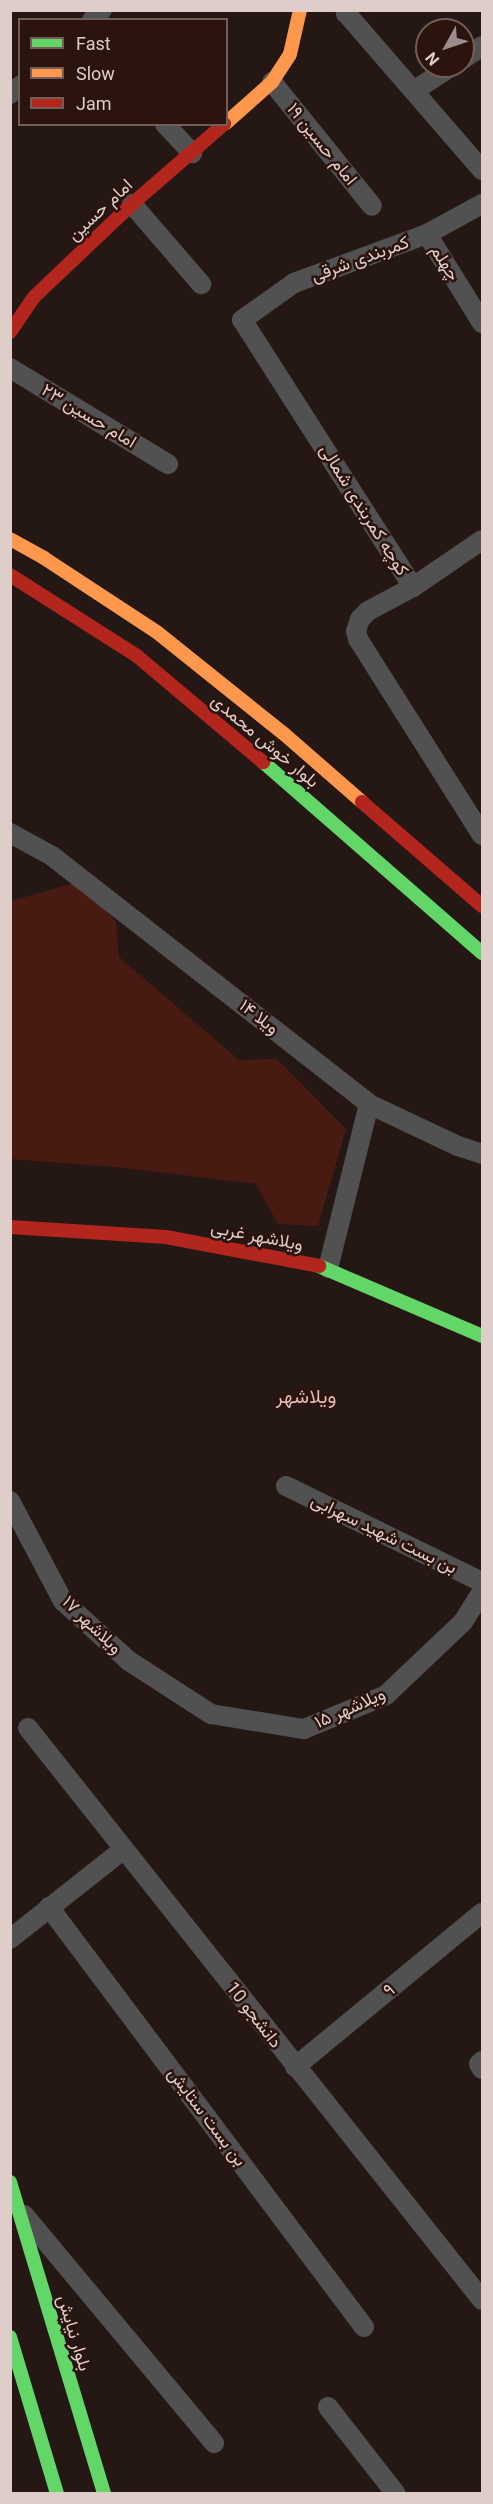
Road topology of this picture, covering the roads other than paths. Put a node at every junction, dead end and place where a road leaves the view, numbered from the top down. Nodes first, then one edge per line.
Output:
1 (300, 10) edge
2 (348, 10) edge
3 (434, 78) edge
4 (272, 82) junction
5 (415, 90) junction
6 (228, 122) edge
7 (167, 126) edge
8 (224, 126) edge
9 (192, 153) junction
10 (483, 170) edge
11 (132, 204) junction
12 (483, 204) edge
13 (372, 206) dead end
14 (427, 234) junction
15 (201, 284) dead end
16 (242, 320) joint
17 (483, 323) edge
18 (10, 332) edge
19 (10, 369) edge
20 (168, 464) dead end
21 (10, 539) edge
22 (483, 540) edge
23 (10, 576) edge
24 (413, 587) junction
25 (283, 733) junction
26 (300, 748) junction
27 (259, 759) junction
28 (279, 775) junction
29 (10, 833) edge
30 (483, 835) edge
31 (483, 906) edge
32 (482, 953) edge
33 (369, 1104) junction
34 (483, 1154) edge
35 (10, 1227) edge
36 (328, 1268) junction
37 (483, 1336) edge
38 (286, 1486) dead end
39 (10, 1502) edge
40 (483, 1582) edge
41 (483, 1591) edge
42 (212, 1714) joint
43 (28, 1728) dead end
44 (124, 1850) junction
45 (49, 1907) junction
46 (483, 1913) edge
47 (10, 1939) edge
48 (483, 2061) edge
49 (295, 2067) junction
50 (483, 2069) edge
51 (10, 2182) edge
52 (18, 2208) junction
53 (481, 2295) edge
54 (364, 2327) dead end
55 (10, 2337) edge
56 (328, 2407) dead end
57 (214, 2443) dead end
58 (57, 2493) edge
59 (104, 2493) edge
60 (396, 2493) edge

1 - 4 street, امام حسین
2 - 5 street
3 - 5 street
4 - 6 street, امام حسین
4 - 13 street, امام حسین ۱۹
5 - 10 street
7 - 9 street
8 - 9 street, امام حسین
9 - 11 street, امام حسین
11 - 15 street
11 - 18 street, امام حسین
12 - 14 street, کمربندی شرقی
14 - 16 street, کمربندی شرقی
14 - 17 street, چهلم
16 - 24 street, کوچه کمربندی شمالی
19 - 20 street, امام حسین ۲۳
21 - 25 street, بلوار خوش محمدی
22 - 24 street
23 - 27 street, بلوار خوش محمدی
24 - 30 street, کوچه کمربندی شمالی
25 - 26 street, بلوار خوش محمدی
25 - 27 street
26 - 28 street
26 - 31 street, بلوار خوش محمدی
27 - 28 street, بلوار خوش محمدی
28 - 32 street, بلوار خوش محمدی
29 - 33 street, ۱۴ ویلا
33 - 34 street, ۱۴ ویلا
33 - 36 street
35 - 36 street, ویلاشهر غربی
36 - 37 street, ویلاشهر غربی
38 - 40 street, بن بست شهید سهرابی
39 - 42 street, ویلاشهر ۱۷
41 - 42 street, ویلاشهر ۱۵
43 - 44 street, دانشجو 10
44 - 45 street
44 - 49 street, دانشجو 10
45 - 47 street
45 - 54 street, بن بست ستایش
46 - 49 street, ۹
48 - 50 street
49 - 53 street, دانشجو 10
51 - 52 street, بلوار نیایش
52 - 57 street
52 - 59 street, بلوار نیایش
55 - 58 street
56 - 60 street

